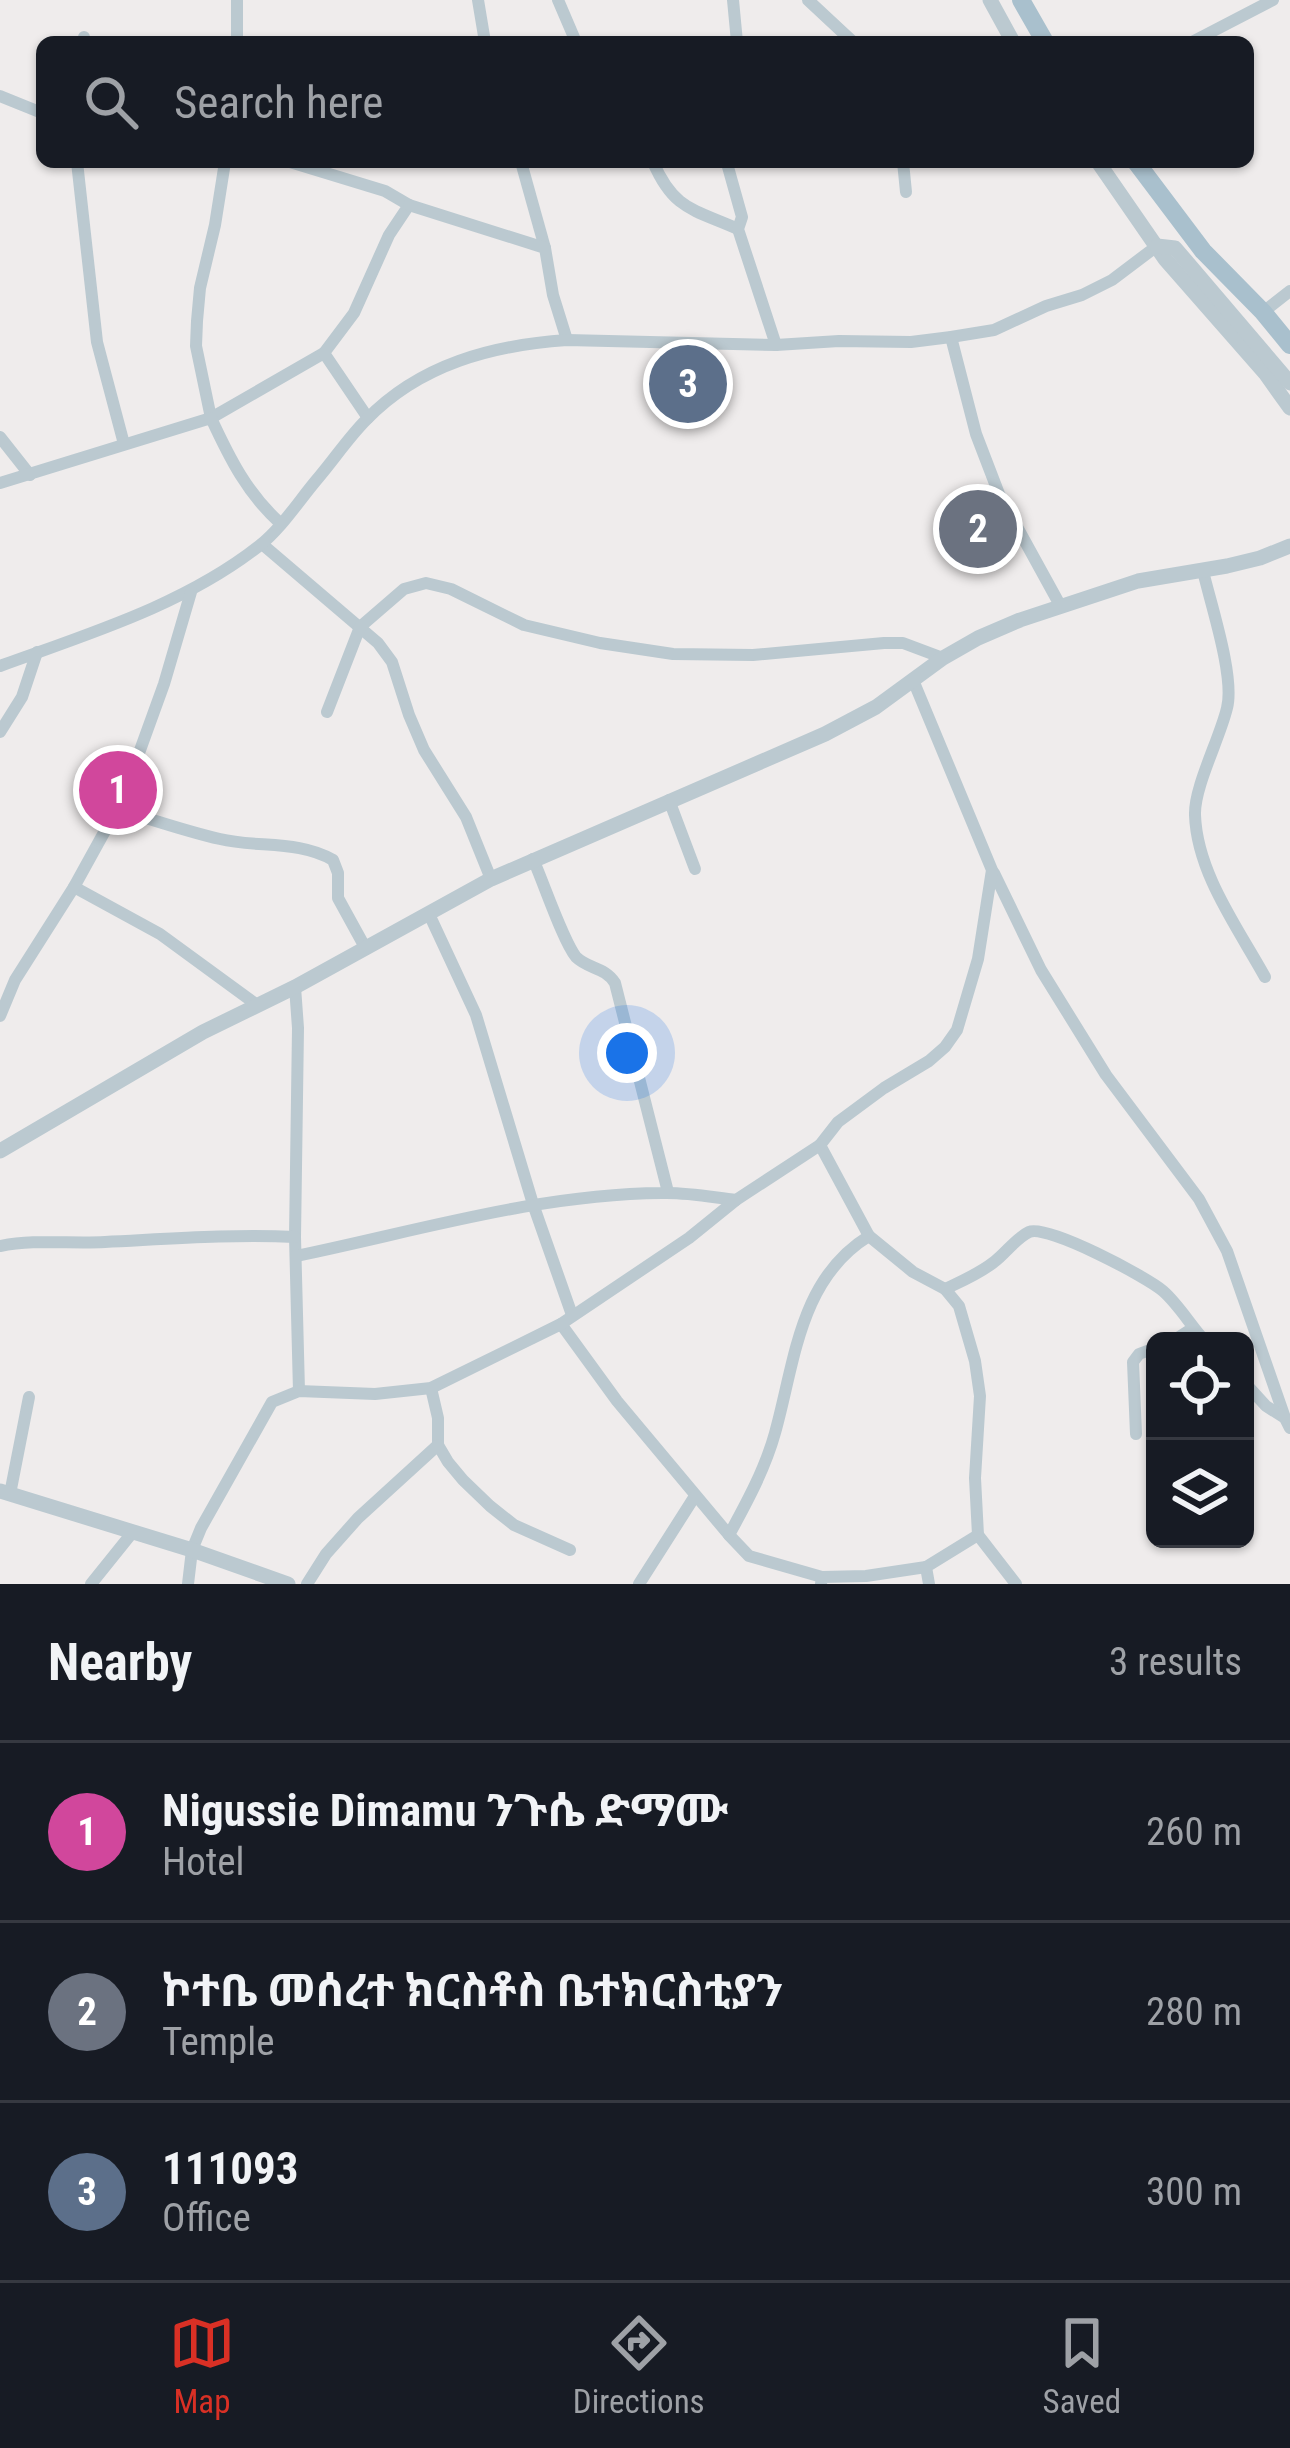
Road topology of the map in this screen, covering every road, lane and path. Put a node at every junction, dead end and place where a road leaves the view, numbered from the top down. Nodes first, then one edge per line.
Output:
1 (237, 0) edge
2 (478, 0) edge
3 (558, 0) edge
4 (733, 0) edge
5 (808, 0) edge
6 (991, 0) edge
7 (1022, 0) edge
8 (1274, 0) edge
9 (237, 36) edge
10 (483, 36) edge
11 (573, 36) edge
12 (736, 36) edge
13 (847, 36) edge
14 (1010, 36) edge
15 (1042, 36) edge
16 (1204, 36) edge
17 (0, 96) edge
18 (36, 111) edge
19 (78, 168) edge
20 (224, 168) edge
21 (310, 168) edge
22 (523, 168) edge
23 (655, 168) edge
24 (728, 168) edge
25 (904, 168) edge
26 (1102, 168) edge
27 (1141, 168) edge
28 (906, 192) dead end
29 (409, 205) junction
30 (738, 229) junction
31 (1157, 246) junction
32 (545, 248) junction
33 (1290, 291) edge
34 (1263, 312) junction
35 (951, 337) junction
36 (567, 340) junction
37 (776, 345) junction
38 (1290, 345) edge
39 (324, 353) junction
40 (1290, 383) edge
41 (1290, 408) edge
42 (211, 418) junction
43 (368, 418) junction
44 (0, 437) edge
45 (124, 444) junction
46 (30, 475) junction
47 (0, 483) edge
48 (280, 523) junction
49 (262, 544) junction
50 (1290, 546) edge
51 (1203, 571) junction
52 (191, 592) junction
53 (1060, 604) junction
54 (360, 627) junction
55 (38, 652) junction
56 (943, 658) junction
57 (0, 666) edge
58 (913, 680) junction
59 (327, 712) dead end
60 (0, 732) edge
61 (669, 800) junction
62 (117, 809) junction
63 (533, 859) junction
64 (695, 869) dead end
65 (992, 869) junction
66 (490, 879) junction
67 (74, 887) junction
68 (429, 914) junction
69 (366, 949) junction
70 (0, 974) edge
71 (1264, 977) dead end
72 (15, 980) junction
73 (296, 987) junction
74 (257, 1006) junction
75 (0, 1016) edge
76 (820, 1145) junction
77 (0, 1151) edge
78 (668, 1192) junction
79 (736, 1200) junction
80 (533, 1204) junction
81 (869, 1236) junction
82 (295, 1237) junction
83 (0, 1246) edge
84 (296, 1256) junction
85 (945, 1289) junction
86 (566, 1319) junction
87 (1193, 1328) junction
88 (1187, 1332) edge
89 (1197, 1332) edge
90 (1146, 1351) edge
91 (431, 1388) junction
92 (299, 1391) junction
93 (1254, 1393) edge
94 (28, 1397) dead end
95 (1288, 1423) edge
96 (1136, 1434) dead end
97 (438, 1445) junction
98 (5, 1493) edge
99 (695, 1496) junction
100 (132, 1533) junction
101 (729, 1535) junction
102 (978, 1535) junction
103 (192, 1550) junction
104 (570, 1550) dead end
105 (926, 1567) junction
106 (821, 1580) edge
107 (91, 1584) edge
108 (188, 1584) edge
109 (288, 1584) edge
110 (307, 1584) edge
111 (639, 1584) edge
112 (929, 1584) edge
113 (1016, 1584) edge

1 - 9 street
2 - 10 street
3 - 11 street
4 - 12 street
5 - 13 street
6 - 14 street
7 - 15 main road
8 - 16 street
17 - 18 street
19 - 45 street
20 - 42 street
21 - 29 street
22 - 32 street
23 - 30 street
24 - 30 street
25 - 28 street
26 - 31 street
27 - 34 main road
29 - 32 street
29 - 39 street
30 - 37 street
31 - 35 street
31 - 40 street
31 - 41 street
32 - 36 street
33 - 34 street
34 - 38 main road
35 - 37 street
35 - 53 street
36 - 37 street
36 - 43 street
39 - 42 street
39 - 43 street
42 - 45 street
42 - 48 street
43 - 48 street
44 - 46 street
45 - 46 street
46 - 47 street
48 - 49 street
49 - 52 street
49 - 54 street
50 - 51 street
51 - 53 street
51 - 71 street
52 - 55 street
52 - 62 street
53 - 56 street
54 - 56 street
54 - 59 street
54 - 66 street
55 - 57 street
55 - 60 street
56 - 58 street
58 - 61 street
58 - 65 street
61 - 63 street
61 - 64 street
62 - 67 street
62 - 69 street
63 - 66 street
63 - 78 street
65 - 76 street
65 - 95 street
66 - 68 street
67 - 72 street
67 - 74 street
68 - 69 street
68 - 80 street
69 - 73 street
70 - 72 street
72 - 75 street
73 - 74 street
73 - 82 street
74 - 77 street
76 - 79 street
76 - 81 street
78 - 79 street
78 - 80 street
79 - 86 street
80 - 84 street
80 - 86 street
81 - 85 street
81 - 101 street
82 - 83 street
82 - 84 street
84 - 92 street
85 - 87 street
85 - 102 street
86 - 91 street
86 - 99 street
87 - 88 street
87 - 89 street
90 - 96 street
91 - 92 street
91 - 97 street
92 - 103 street
93 - 95 street
94 - 98 street
97 - 104 street
97 - 110 street
98 - 100 street
99 - 101 street
99 - 111 street
100 - 103 street
100 - 107 street
101 - 106 street
102 - 105 street
102 - 113 street
103 - 108 street
103 - 109 street
105 - 106 street
105 - 112 street

